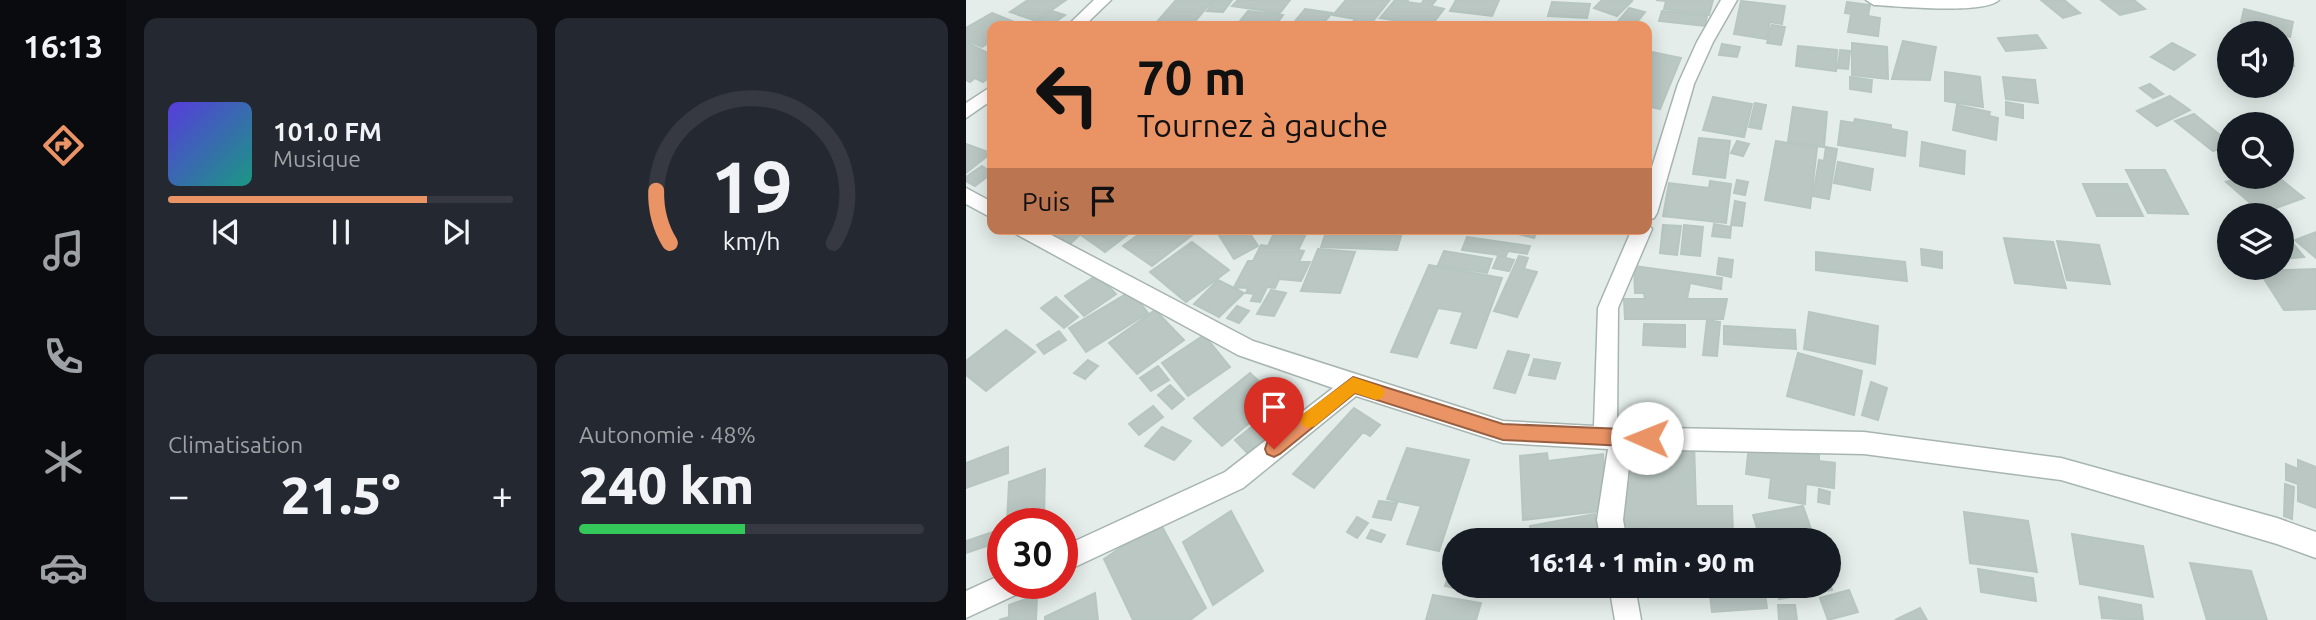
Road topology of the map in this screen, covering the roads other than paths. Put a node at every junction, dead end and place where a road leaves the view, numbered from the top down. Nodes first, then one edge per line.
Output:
1 (1103, 0) edge
2 (1728, 0) edge
3 (1874, 0) edge
4 (1992, 0) edge
5 (1080, 21) edge
6 (987, 96) edge
7 (966, 112) edge
8 (966, 195) edge
9 (1652, 197) edge
10 (987, 208) edge
11 (1034, 235) edge
12 (1639, 235) edge
13 (1353, 385) junction
14 (1613, 438) junction
15 (1612, 528) edge
16 (2316, 545) edge
17 (1078, 553) edge
18 (987, 595) edge
19 (1624, 598) edge
20 (966, 605) edge
21 (1628, 620) edge

1 - 5 street
2 - 9 street
3 - 4 street
6 - 7 street
8 - 10 street
11 - 13 street
12 - 14 street
13 - 14 street
13 - 17 street
14 - 15 street
14 - 16 street
18 - 20 street
19 - 21 street

